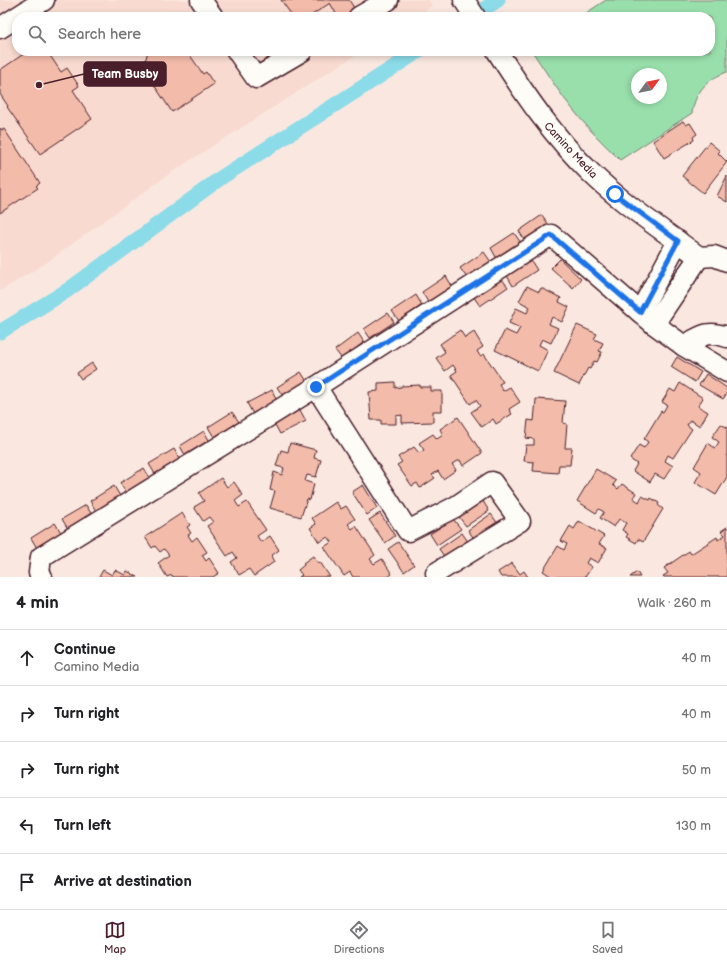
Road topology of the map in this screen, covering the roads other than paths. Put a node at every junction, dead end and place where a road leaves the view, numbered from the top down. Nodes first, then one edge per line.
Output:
1 (44, 0) edge
2 (201, 0) edge
3 (388, 0) edge
4 (464, 0) edge
5 (25, 12) edge
6 (209, 12) edge
7 (368, 12) edge
8 (472, 12) edge
9 (12, 20) edge
10 (0, 28) edge
11 (241, 56) edge
12 (293, 56) edge
13 (500, 56) edge
14 (678, 241) junction
15 (699, 257) junction
16 (727, 261) edge
17 (647, 318) junction
18 (727, 336) edge
19 (684, 346) junction
20 (727, 372) edge
21 (316, 387) junction
22 (436, 573) dead end
23 (42, 577) edge

1 - 5 street
2 - 6 street
3 - 7 street
4 - 8 street
9 - 10 street
11 - 12 street
13 - 14 street, Camino Media
14 - 15 street, Camino Media
14 - 17 street
15 - 16 street
15 - 17 street
17 - 19 street
17 - 21 street
18 - 19 street
19 - 20 street
21 - 22 street
21 - 23 street

